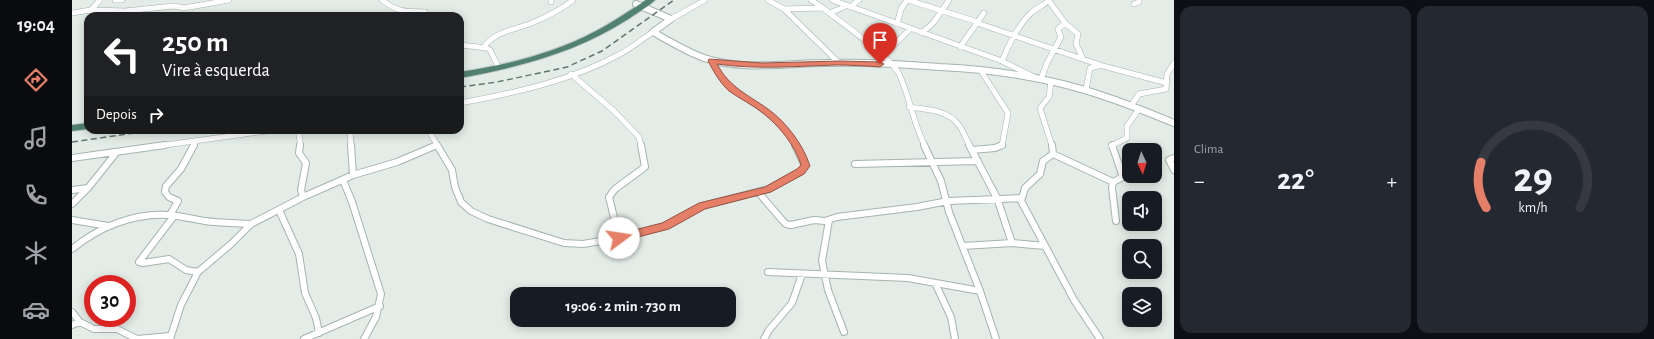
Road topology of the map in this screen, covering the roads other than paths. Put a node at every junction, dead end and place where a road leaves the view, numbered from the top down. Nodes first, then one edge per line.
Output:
1 (100, 0) edge
2 (115, 0) edge
3 (122, 0) edge
4 (229, 0) edge
5 (382, 0) edge
6 (573, 0) edge
7 (651, 0) edge
8 (705, 0) edge
9 (768, 0) edge
10 (811, 0) edge
11 (832, 0) edge
12 (859, 0) edge
13 (908, 0) edge
14 (949, 0) edge
15 (1049, 0) edge
16 (1139, 0) edge
17 (212, 1) edge
18 (640, 4) edge
19 (1134, 4) dead end
20 (848, 6) junction
21 (823, 8) junction
22 (784, 9) junction
23 (91, 10) junction
24 (943, 11) junction
25 (72, 12) edge
26 (422, 12) edge
27 (830, 13) junction
28 (984, 13) dead end
29 (671, 19) junction
30 (977, 22) junction
31 (1065, 23) junction
32 (897, 24) junction
33 (910, 29) junction
34 (654, 32) junction
35 (922, 33) junction
36 (1016, 35) junction
37 (464, 46) edge
38 (960, 47) junction
39 (483, 48) junction
40 (1055, 49) junction
41 (879, 52) junction
42 (1083, 59) junction
43 (712, 61) junction
44 (1002, 61) junction
45 (1174, 61) edge
46 (840, 63) junction
47 (498, 64) junction
48 (894, 65) junction
49 (1103, 66) junction
50 (464, 70) edge
51 (981, 71) junction
52 (464, 74) edge
53 (571, 74) junction
54 (1038, 78) junction
55 (1051, 81) junction
56 (1167, 83) junction
57 (1086, 90) junction
58 (464, 102) edge
59 (1131, 106) junction
60 (909, 107) junction
61 (1139, 109) junction
62 (84, 122) edge
63 (72, 124) edge
64 (1174, 124) edge
65 (84, 126) edge
66 (72, 128) edge
67 (246, 134) edge
68 (298, 134) edge
69 (350, 134) edge
70 (430, 134) edge
71 (196, 141) junction
72 (437, 145) junction
73 (972, 150) junction
74 (116, 153) junction
75 (1053, 154) junction
76 (72, 158) edge
77 (1174, 158) edge
78 (978, 161) junction
79 (933, 162) junction
80 (855, 164) dead end
81 (1174, 170) edge
82 (353, 175) junction
83 (343, 180) junction
84 (1114, 182) junction
85 (88, 188) junction
86 (72, 190) edge
87 (758, 192) junction
88 (303, 197) junction
89 (997, 198) junction
90 (1020, 199) junction
91 (948, 201) junction
92 (72, 204) edge
93 (279, 210) junction
94 (172, 216) junction
95 (72, 220) edge
96 (829, 220) junction
97 (1116, 221) dead end
98 (251, 224) junction
99 (108, 226) junction
100 (619, 238) junction
101 (1012, 243) junction
102 (962, 246) junction
103 (1045, 246) junction
104 (72, 249) edge
105 (198, 272) junction
106 (768, 272) dead end
107 (824, 273) junction
108 (802, 274) junction
109 (935, 283) junction
110 (980, 291) junction
111 (380, 306) junction
112 (72, 312) edge
113 (80, 322) junction
114 (72, 325) edge
115 (844, 332) dead end
116 (319, 333) junction
117 (170, 338) edge
118 (304, 339) edge
119 (364, 339) edge
120 (764, 339) edge
121 (955, 339) edge
122 (996, 339) edge
123 (1100, 339) edge

1 - 23 street
2 - 3 street
4 - 17 street
5 - 26 street
6 - 39 street
7 - 18 highway
8 - 29 street
9 - 22 street
10 - 21 street
11 - 20 street
12 - 20 street
13 - 24 street
13 - 32 street
14 - 24 street
15 - 31 street
15 - 36 street
16 - 19 street
17 - 23 street
18 - 29 street
18 - 47 highway
18 - 52 highway
20 - 27 street
20 - 32 street
21 - 22 street
21 - 27 street
22 - 46 street
23 - 25 street
24 - 30 street
24 - 35 street
27 - 41 street
28 - 30 street
29 - 34 street
30 - 36 street
30 - 38 street
31 - 40 street
31 - 42 street
32 - 33 street
33 - 35 street
33 - 41 street
34 - 43 street
34 - 53 street
35 - 38 street
36 - 40 street
36 - 44 street
37 - 39 street
38 - 44 street
39 - 47 street
40 - 42 street
40 - 54 street
41 - 48 street
42 - 49 street
43 - 46 street
43 - 87 street
44 - 54 street
45 - 56 street
46 - 48 street
47 - 50 highway
48 - 51 street
48 - 60 street
49 - 56 street
49 - 57 street
51 - 54 street
51 - 73 street
53 - 58 street
53 - 100 street
54 - 55 street
55 - 57 street
55 - 75 street
56 - 59 street
57 - 59 street
59 - 61 street
60 - 73 street
60 - 79 street
61 - 64 street
61 - 84 street
62 - 63 highway
65 - 66 highway
67 - 71 street
68 - 88 street
69 - 82 street
70 - 72 street
71 - 74 street
71 - 94 street
72 - 82 street
72 - 100 street
73 - 78 street
74 - 76 street
74 - 85 street
75 - 84 street
75 - 90 street
77 - 81 street
78 - 79 street
78 - 89 street
79 - 80 street
79 - 91 street
82 - 83 street
83 - 88 street
83 - 111 street
84 - 97 street
85 - 86 street
85 - 92 street
87 - 96 street
87 - 100 street
88 - 93 street
89 - 90 street
89 - 91 street
89 - 101 street
90 - 103 street
91 - 96 street
91 - 102 street
93 - 98 street
93 - 116 street
94 - 98 street
94 - 99 street
94 - 105 street
95 - 99 street
96 - 107 street
98 - 105 street
99 - 104 street
101 - 102 street
101 - 103 street
102 - 110 street
103 - 123 street
105 - 117 street
106 - 108 street
107 - 108 street
107 - 109 street
107 - 115 street
108 - 120 street
109 - 110 street
109 - 121 street
110 - 122 street
111 - 116 street
111 - 119 street
112 - 113 street
113 - 114 street
113 - 117 street
116 - 118 street

